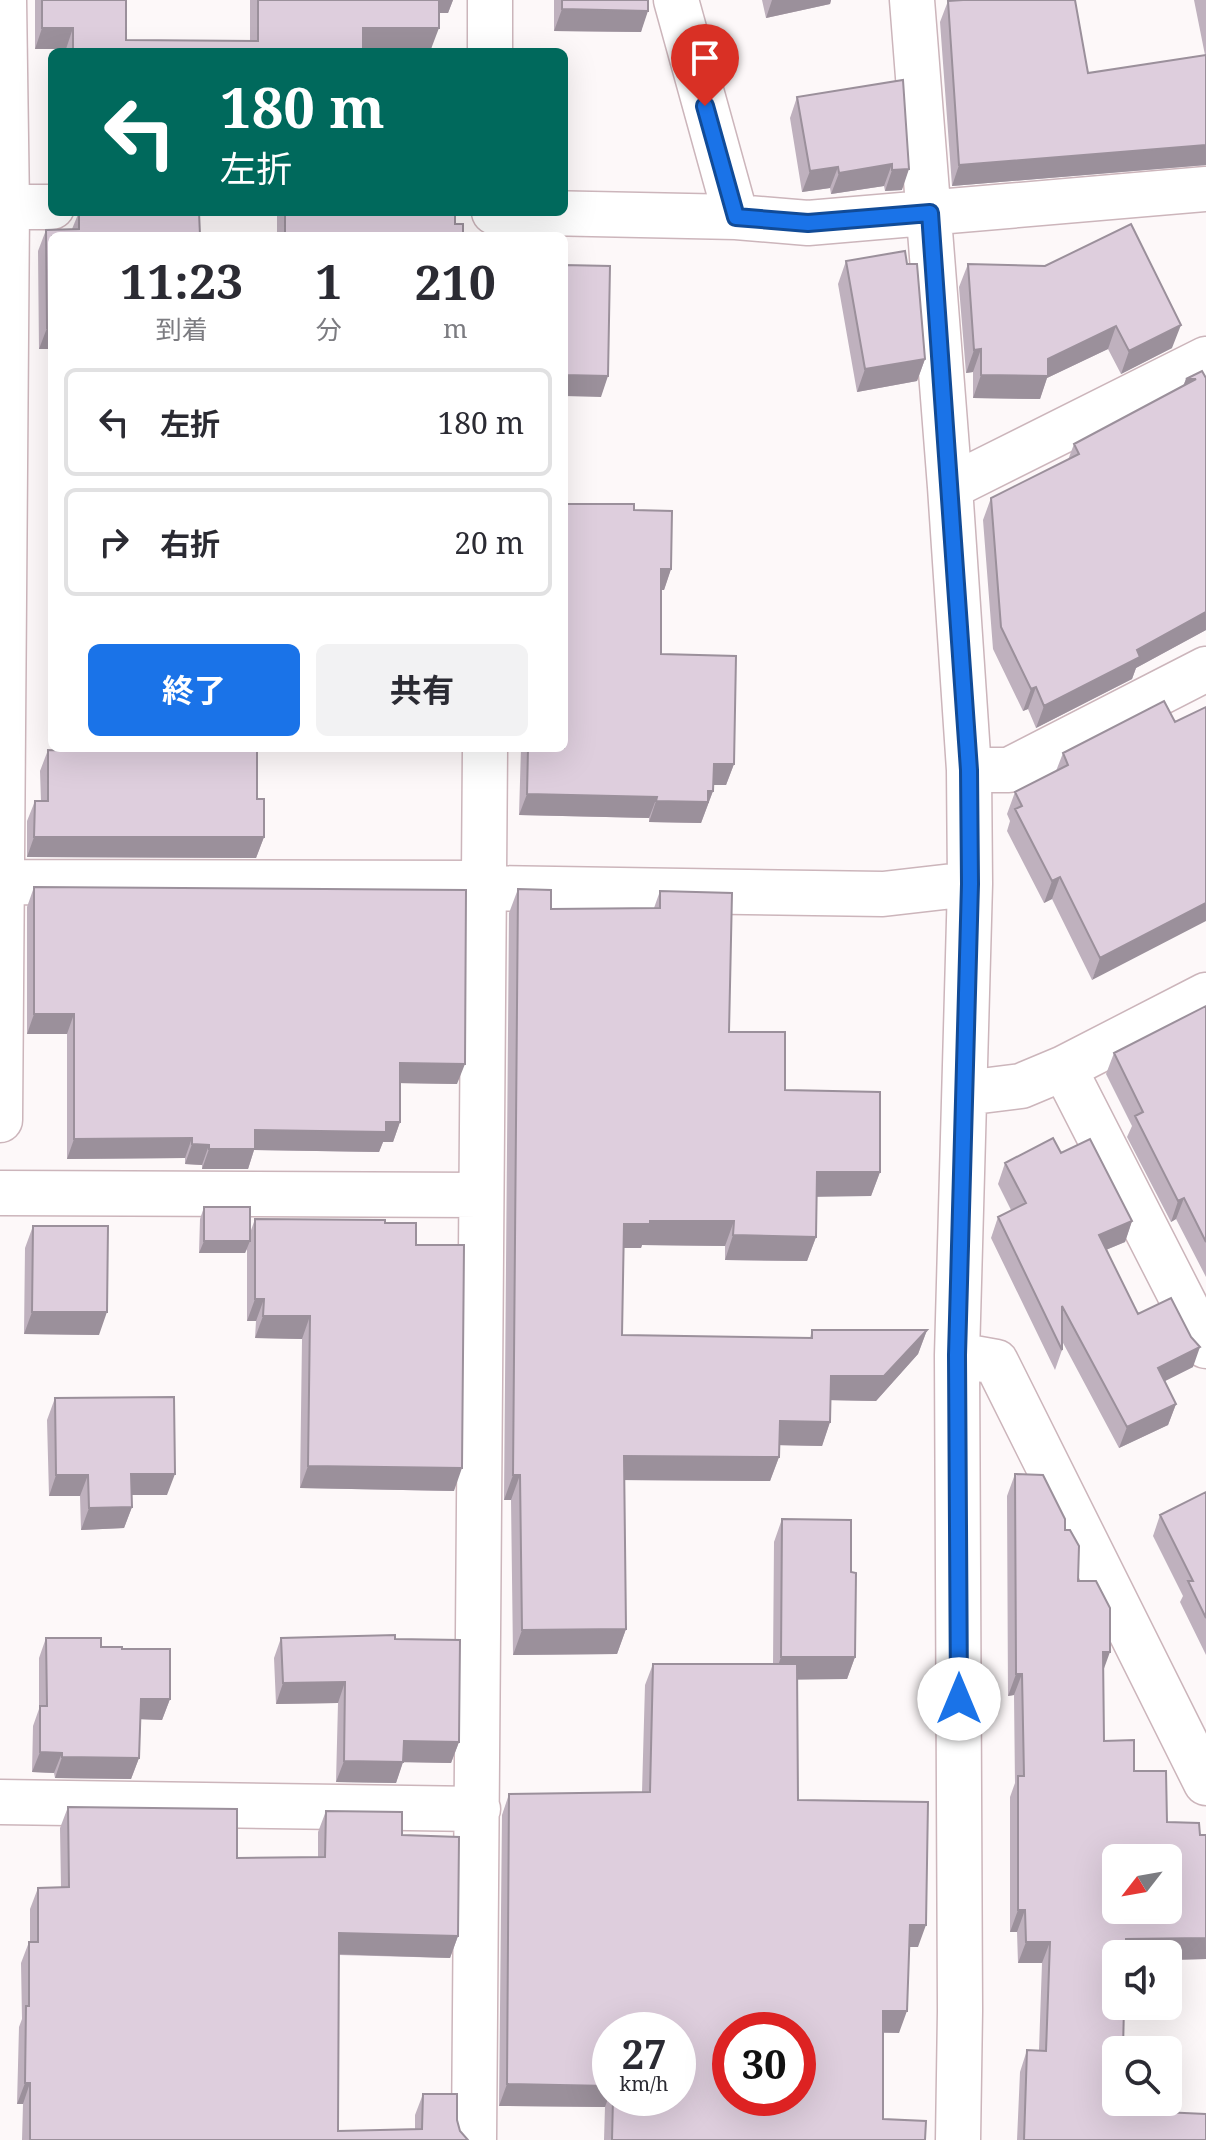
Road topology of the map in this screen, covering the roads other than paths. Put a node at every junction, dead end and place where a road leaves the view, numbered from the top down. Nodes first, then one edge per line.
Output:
1 (4, 0) edge
2 (490, 0) edge
3 (676, 0) edge
4 (912, 0) edge
5 (490, 48) edge
6 (1206, 189) edge
7 (48, 207) edge
8 (4, 212) edge
9 (568, 214) edge
10 (736, 217) junction
11 (932, 238) junction
12 (1206, 359) edge
13 (950, 487) junction
14 (1206, 669) edge
15 (485, 752) edge
16 (969, 770) junction
17 (0, 882) edge
18 (970, 884) junction
19 (483, 886) junction
20 (1206, 995) edge
21 (1064, 1068) junction
22 (965, 1093) junction
23 (0, 1120) edge
24 (0, 1170) edge
25 (0, 1193) edge
26 (481, 1195) junction
27 (0, 1225) edge
28 (1206, 1346) edge
29 (957, 1355) junction
30 (1206, 1783) edge
31 (0, 1802) edge
32 (478, 1809) junction
33 (474, 2140) edge
34 (958, 2140) edge

1 - 8 street
2 - 5 street
3 - 10 street
4 - 11 street
6 - 11 street
7 - 8 street
8 - 17 street
9 - 10 street
10 - 11 street
11 - 13 street
12 - 13 street
13 - 16 street
14 - 16 street
15 - 19 street
16 - 18 street
17 - 19 street
17 - 23 street
18 - 19 street
18 - 22 street
19 - 26 street
20 - 21 street
21 - 22 street
21 - 28 street
22 - 29 street
24 - 25 street
25 - 26 street
25 - 27 street
26 - 32 street
29 - 30 street
29 - 34 street
31 - 32 street
32 - 33 street

